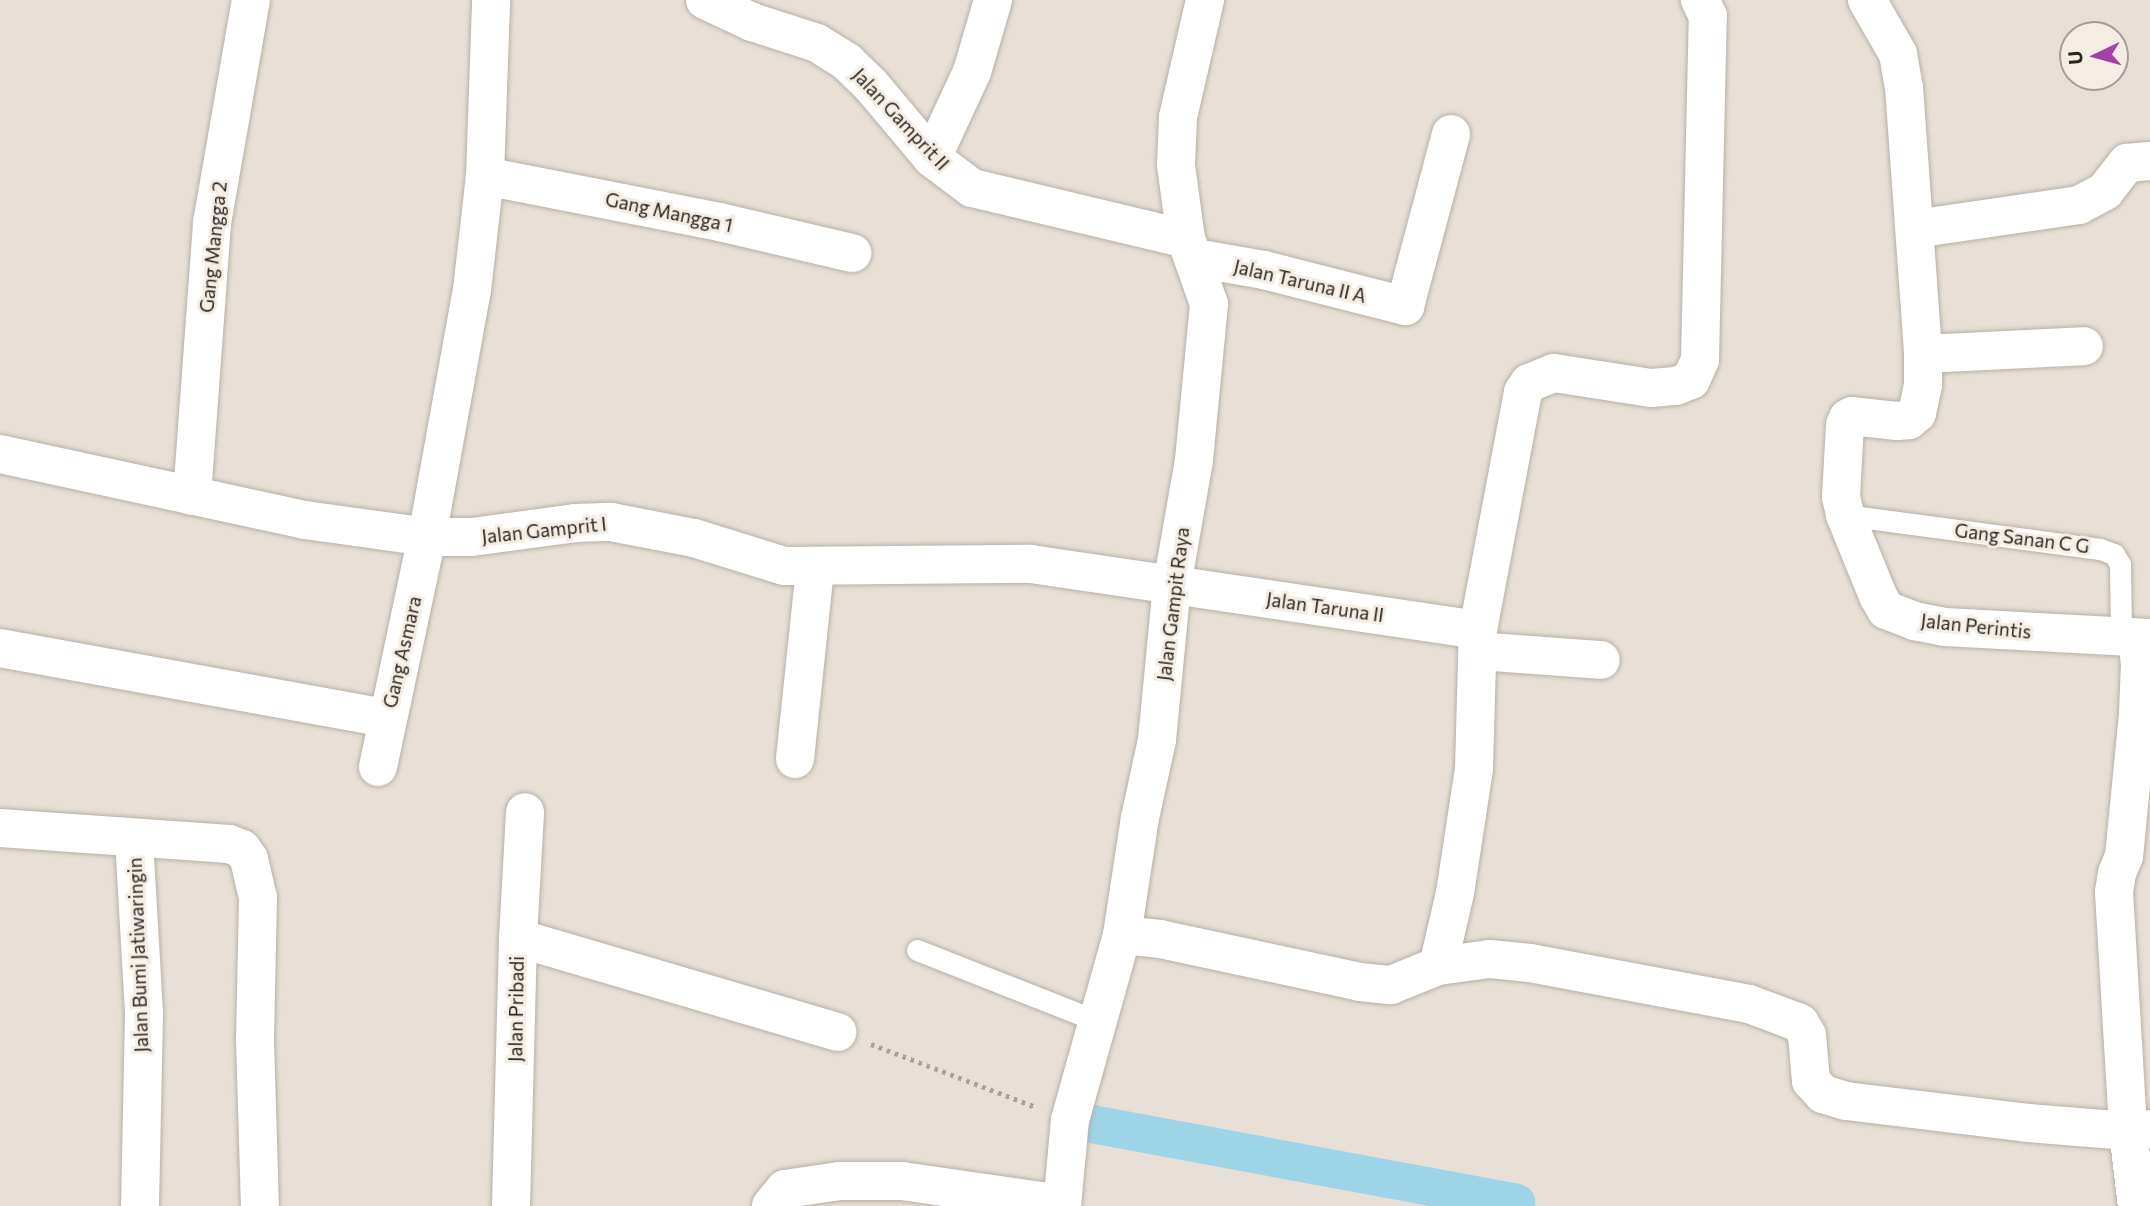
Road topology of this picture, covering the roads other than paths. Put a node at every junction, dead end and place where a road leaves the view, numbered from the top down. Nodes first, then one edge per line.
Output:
1 (251, 0) edge
2 (491, 0) edge
3 (993, 0) edge
4 (1205, 0) edge
5 (1700, 0) edge
6 (1867, 0) edge
7 (714, 3) edge
8 (1451, 134) dead end
9 (932, 158) junction
10 (2150, 161) edge
11 (485, 176) junction
12 (1915, 229) junction
13 (1190, 249) junction
14 (852, 253) dead end
15 (2084, 346) dead end
16 (1923, 354) junction
17 (0, 454) edge
18 (192, 496) junction
19 (1844, 515) junction
20 (427, 537) junction
21 (815, 568) junction
22 (1172, 585) junction
23 (2136, 638) edge
24 (1478, 641) junction
25 (0, 648) edge
26 (1601, 660) dead end
27 (387, 718) junction
28 (795, 759) dead end
29 (378, 767) dead end
30 (525, 812) dead end
31 (0, 828) edge
32 (134, 839) junction
33 (1122, 935) junction
34 (517, 938) junction
35 (917, 950) dead end
36 (1438, 966) junction
37 (1097, 1021) junction
38 (837, 1032) road end
39 (2139, 1130) edge
40 (1062, 1205) edge
41 (139, 1206) edge
42 (260, 1206) edge
43 (511, 1206) edge
44 (771, 1206) edge
45 (2137, 1206) edge

1 - 18 street, Gang Mangga 2
2 - 11 street
3 - 9 street
4 - 13 street, Jalan Gampit Raya
5 - 24 street
6 - 12 street
7 - 9 street, Jalan Gamprit II
8 - 13 street, Jalan Taruna II A
9 - 13 street, Jalan Gamprit II
10 - 12 street
11 - 14 street, Gang Mangga 1
11 - 20 street
12 - 16 street
13 - 22 street, Jalan Gampit Raya
15 - 16 street
16 - 19 street, Jalan Perintis
17 - 18 street, Jalan Gamprit I
18 - 20 street, Jalan Gamprit I
19 - 23 street, Jalan Perintis
19 - 23 lane, Gang Sanan C G
20 - 21 street, Jalan Gamprit I
20 - 27 street, Gang Asmara
21 - 22 street, Jalan Gamprit I
21 - 28 street
22 - 24 street, Jalan Taruna II
22 - 33 street, Jalan Gampit Raya
23 - 39 street
24 - 26 street, Jalan Taruna II
24 - 36 street
25 - 27 street
27 - 29 street, Gang Asmara
30 - 34 street, Jalan Pribadi
31 - 32 street, Jalan Bumi Jatiwaringin
32 - 41 street, Jalan Bumi Jatiwaringin
32 - 42 street
33 - 36 street
33 - 37 street, Jalan Gampit Raya
34 - 38 street
34 - 43 street, Jalan Pribadi
35 - 37 lane
36 - 39 street
37 - 40 street, Jalan Gampit Raya
39 - 45 street
40 - 44 street

